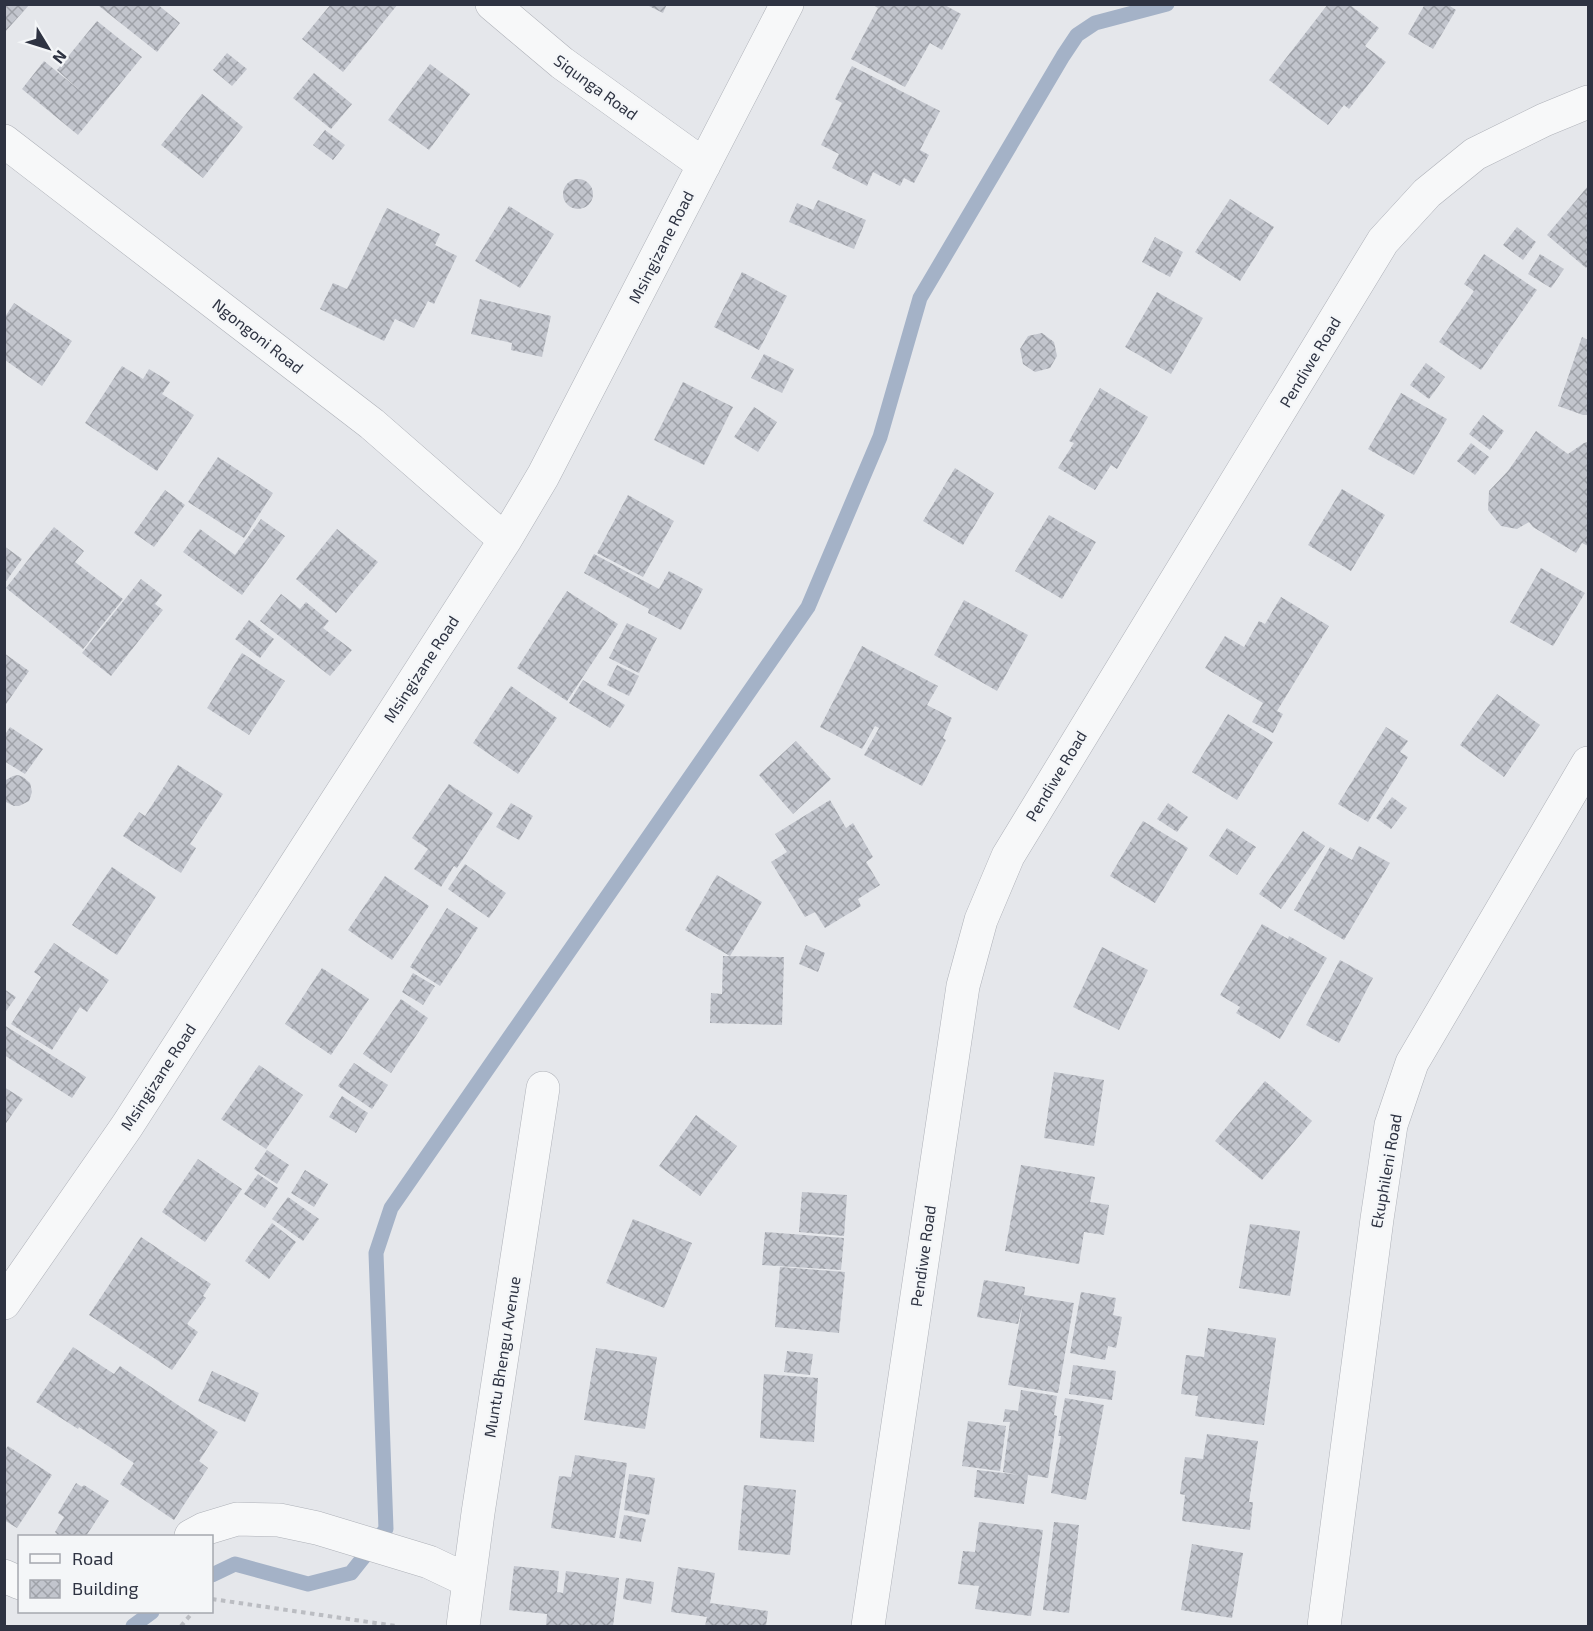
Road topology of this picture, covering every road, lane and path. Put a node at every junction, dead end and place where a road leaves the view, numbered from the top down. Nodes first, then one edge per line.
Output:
1 (492, 4) edge
2 (787, 4) edge
3 (1588, 102) edge
4 (4, 141) edge
5 (704, 165) junction
6 (505, 540) junction
7 (1588, 762) edge
8 (543, 1088) dead end
9 (4, 1304) edge
10 (193, 1535) edge
11 (4, 1576) edge
12 (469, 1581) junction
13 (18, 1583) edge
14 (213, 1599) edge
15 (192, 1613) edge
16 (182, 1626) edge
17 (396, 1626) edge
18 (463, 1626) edge
19 (868, 1626) edge
20 (1324, 1626) edge

1 - 5 street, Siqunga Road
2 - 5 street, Msingizane Road
3 - 19 street, Pendiwe Road
4 - 6 street, Ngongoni Road
5 - 6 street, Msingizane Road
6 - 9 street, Msingizane Road
7 - 20 street, Ekuphileni Road
8 - 12 street, Muntu Bhengu Avenue
10 - 12 street
11 - 13 street
12 - 18 street, Muntu Bhengu Avenue
14 - 17 path
15 - 16 path

